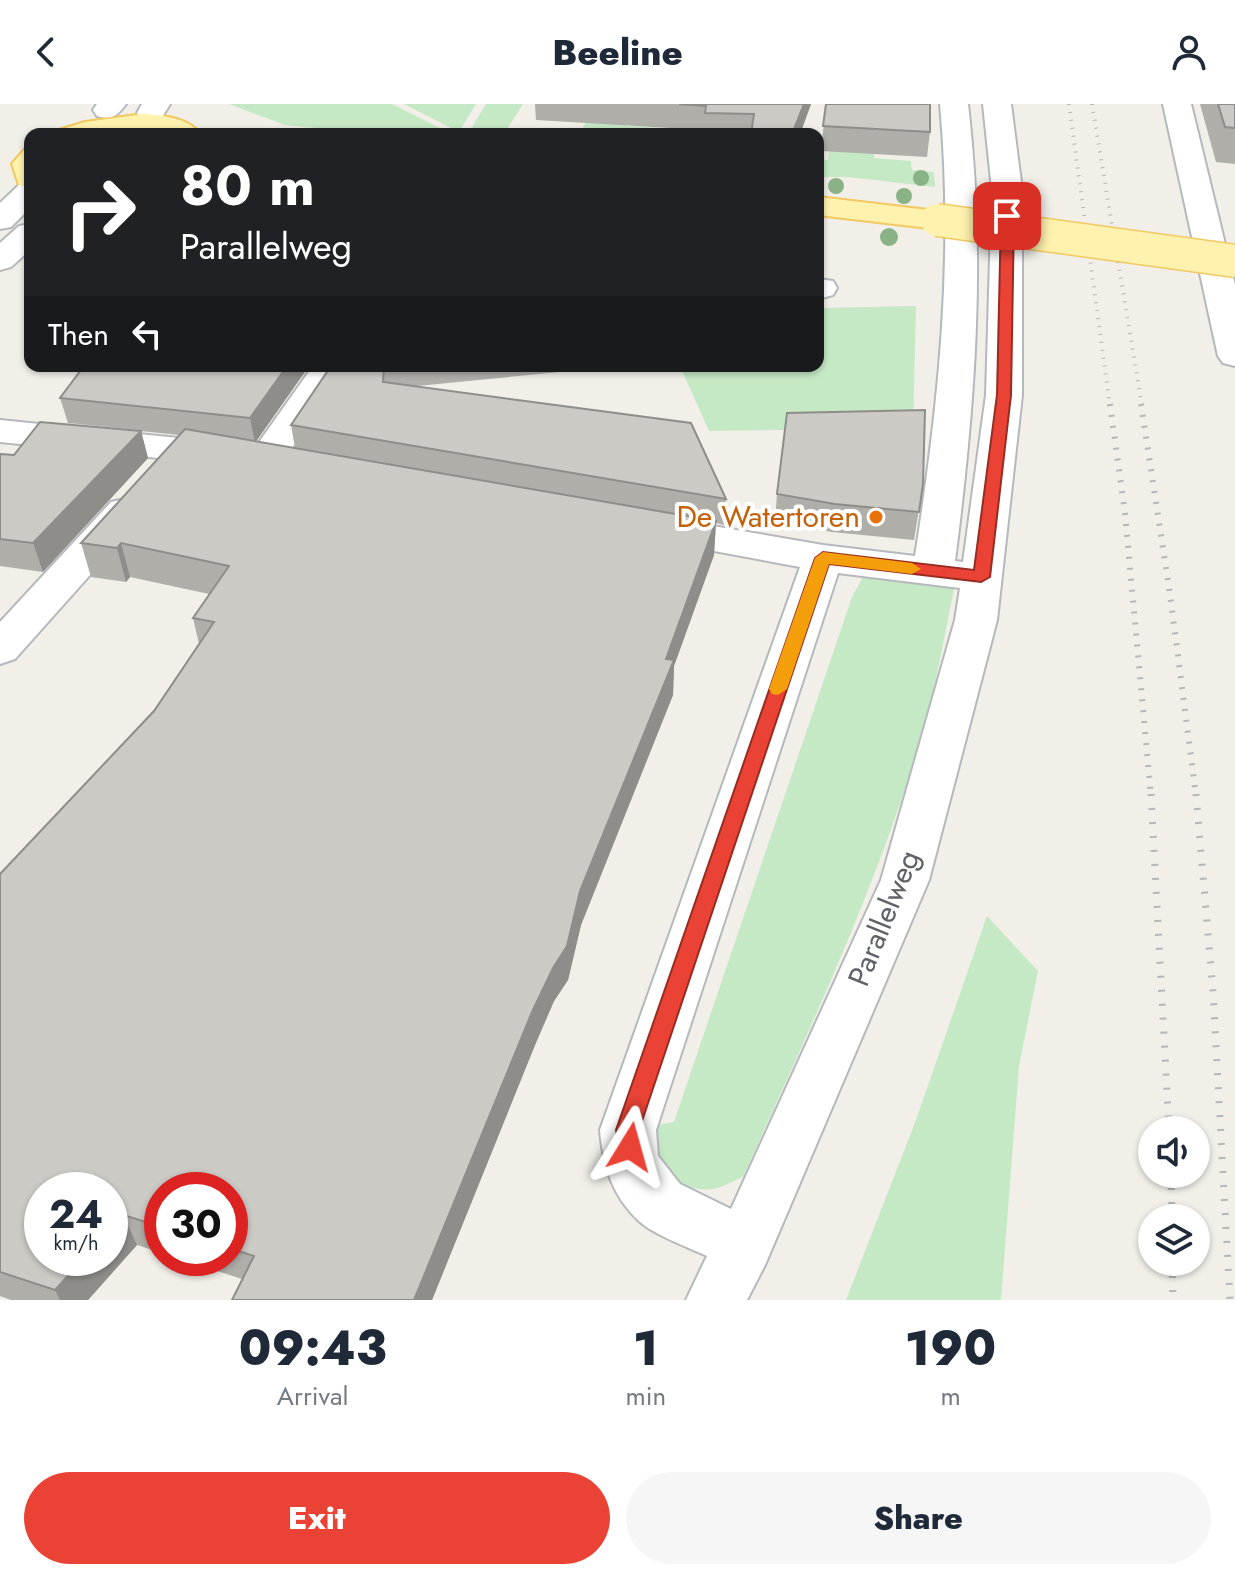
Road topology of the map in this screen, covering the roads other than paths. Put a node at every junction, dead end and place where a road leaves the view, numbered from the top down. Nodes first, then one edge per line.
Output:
1 (997, 104) edge
2 (1177, 104) edge
3 (945, 105) edge
4 (109, 107) edge
5 (154, 108) edge
6 (31, 128) edge
7 (181, 128) edge
8 (24, 137) edge
9 (14, 167) edge
10 (24, 197) edge
11 (824, 207) edge
12 (0, 220) edge
13 (24, 238) edge
14 (0, 260) edge
15 (1235, 261) edge
16 (1235, 356) edge
17 (328, 372) edge
18 (0, 431) edge
19 (182, 447) junction
20 (622, 522) edge
21 (823, 558) junction
22 (957, 574) junction
23 (0, 649) edge
24 (744, 1245) junction
25 (716, 1300) edge

1 - 22 street, Parallelweg
2 - 16 street
3 - 22 street, Parallelweg
4 - 5 main road
4 - 6 main road
5 - 7 main road
8 - 9 main road
10 - 12 street
11 - 15 main road, bridge
13 - 14 street
17 - 19 street
18 - 19 street
19 - 23 street
20 - 21 street
21 - 22 street
21 - 24 street
22 - 24 street, Parallelweg
24 - 25 street, Parallelweg

